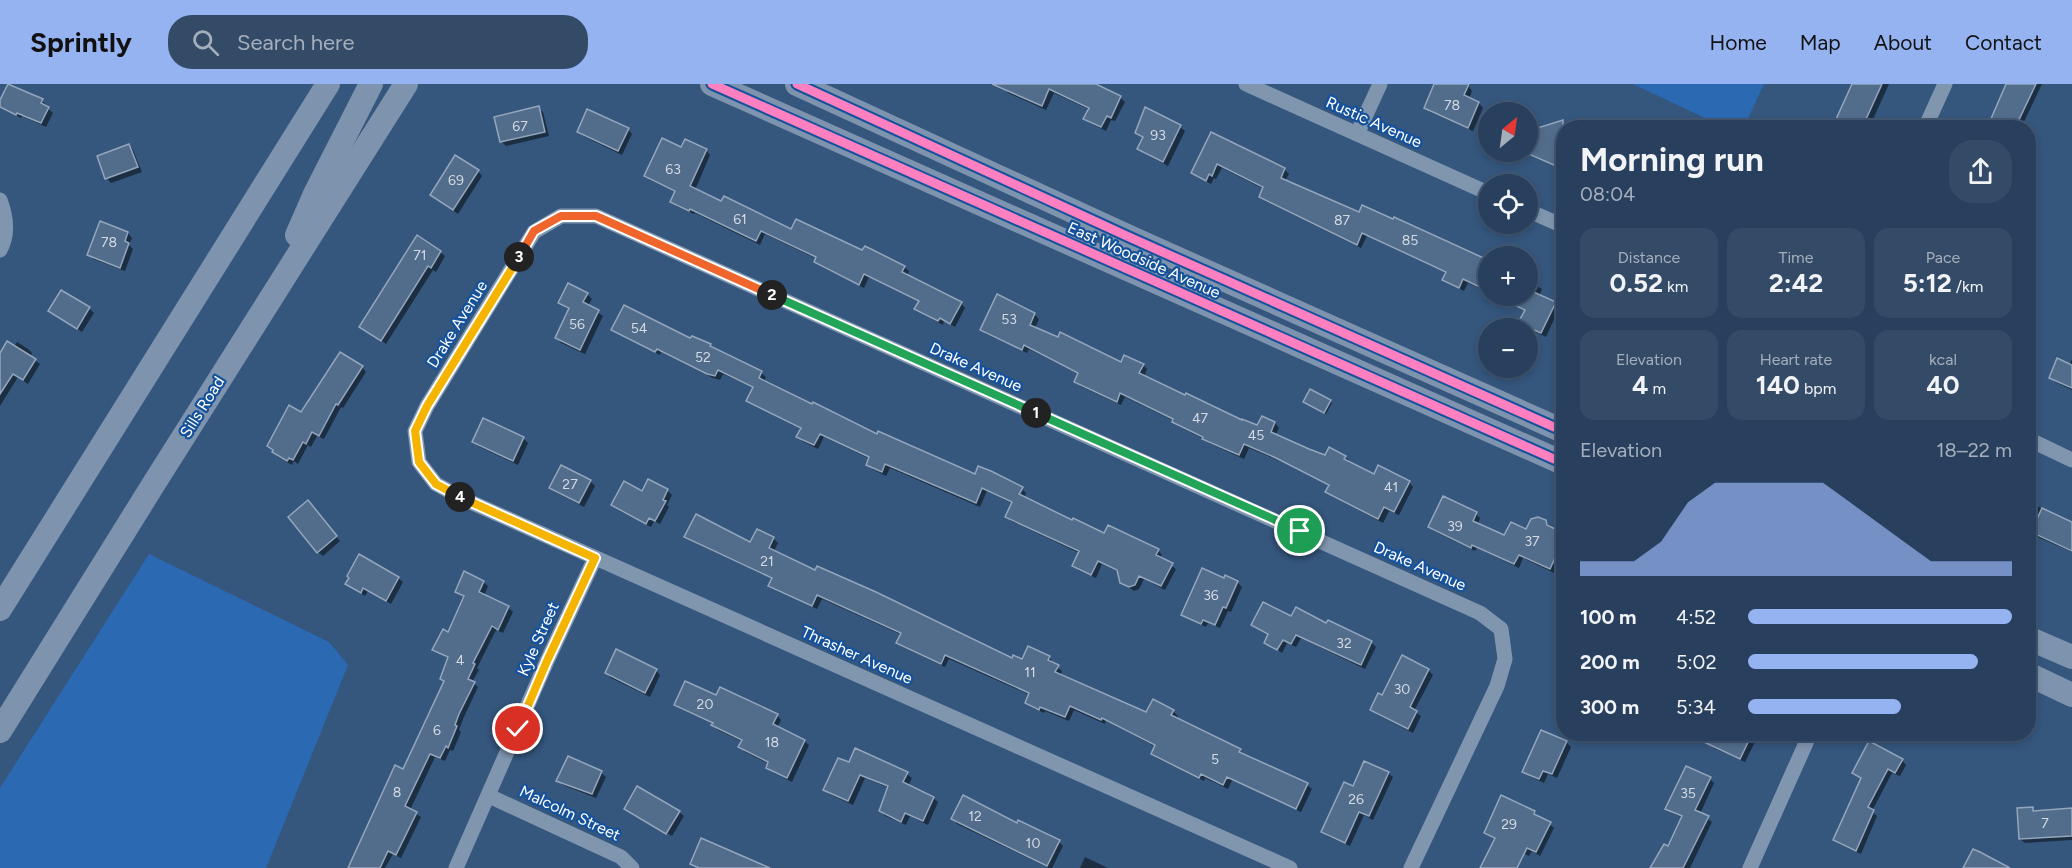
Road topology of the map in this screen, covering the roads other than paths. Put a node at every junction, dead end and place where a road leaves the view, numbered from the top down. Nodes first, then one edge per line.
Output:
1 (328, 84) edge
2 (371, 84) edge
3 (406, 84) edge
4 (712, 84) edge
5 (797, 84) edge
6 (1246, 84) edge
7 (1380, 84) edge
8 (1945, 84) edge
9 (1929, 120) edge
10 (1357, 134) junction
11 (1478, 188) edge
12 (0, 200) edge
13 (1538, 215) edge
14 (1556, 223) edge
15 (0, 250) edge
16 (269, 300) junction
17 (1556, 428) edge
18 (2036, 443) edge
19 (1556, 460) edge
20 (2072, 460) edge
21 (419, 462) joint
22 (595, 558) junction
23 (0, 609) edge
24 (2036, 641) edge
25 (2072, 657) edge
26 (2036, 679) edge
27 (2072, 695) edge
28 (0, 731) edge
29 (1807, 741) edge
30 (489, 796) junction
31 (456, 868) edge
32 (632, 868) edge
33 (1290, 868) edge
34 (1411, 868) edge
35 (1750, 868) edge

1 - 23 main road
2 - 16 main road
3 - 16 main road, Sills Road
4 - 19 main road, East Woodside Avenue
5 - 17 main road, East Woodside Avenue
6 - 10 street, Rustic Avenue
7 - 10 street
8 - 9 street
10 - 11 street, Rustic Avenue
12 - 15 street
13 - 14 street
16 - 28 main road, Sills Road
18 - 20 street
21 - 22 street, Thrasher Avenue
21 - 34 street, Drake Avenue
22 - 30 street, Kyle Street
22 - 33 street, Thrasher Avenue
24 - 25 main road
26 - 27 main road
29 - 35 street
30 - 31 street, Kyle Street
30 - 32 street, Malcolm Street

